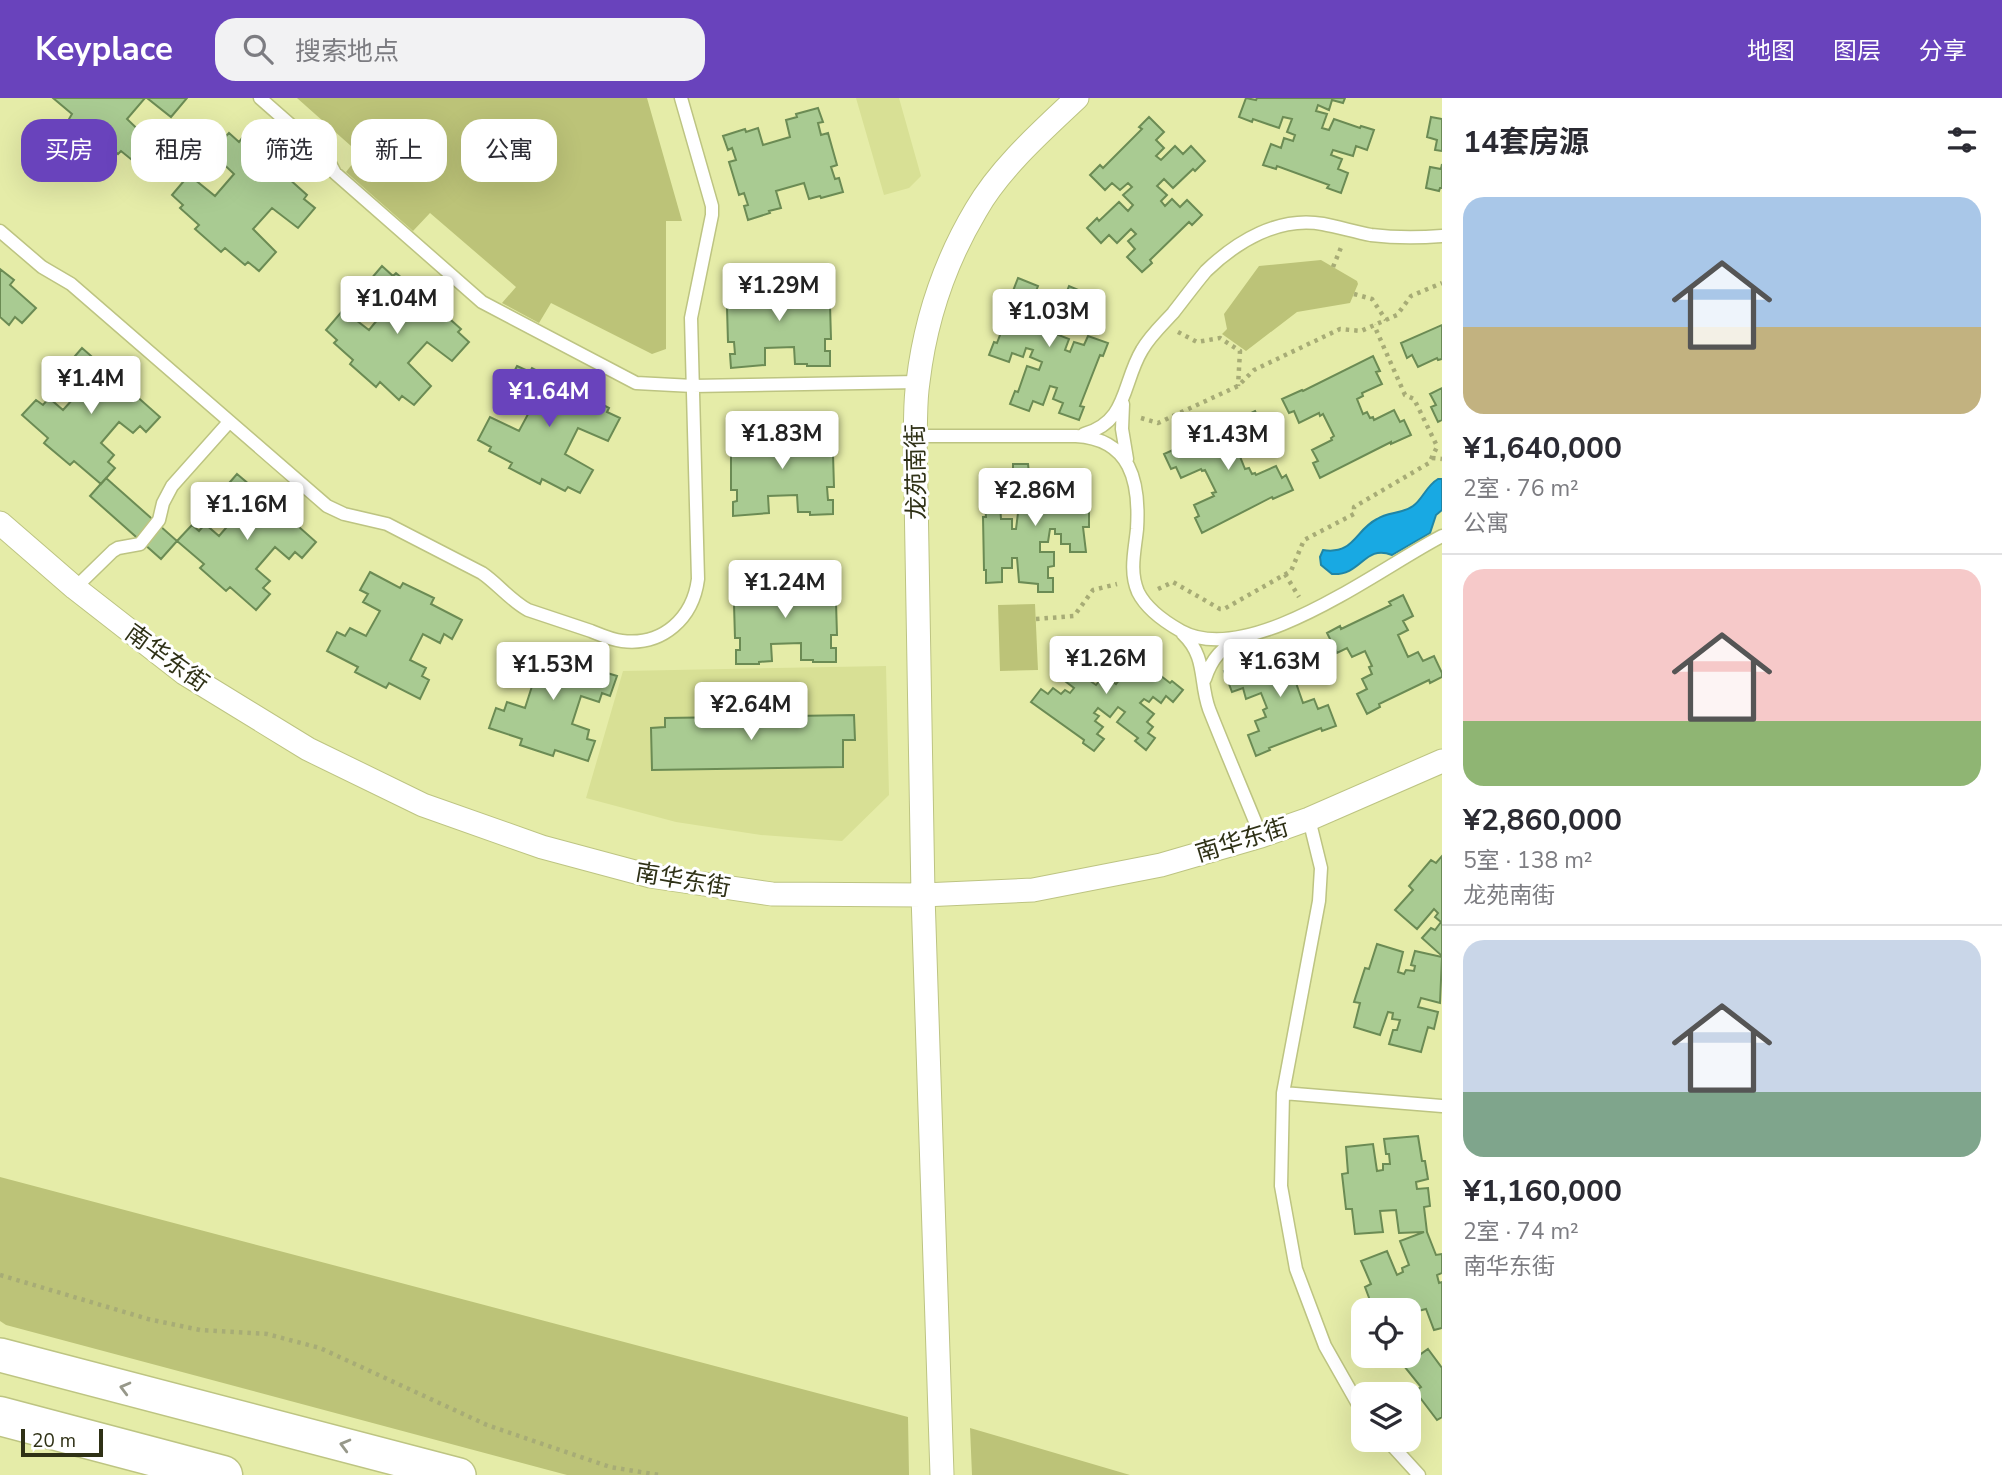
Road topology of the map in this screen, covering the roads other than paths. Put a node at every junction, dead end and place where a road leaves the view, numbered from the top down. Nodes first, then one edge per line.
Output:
1 (260, 98) edge
2 (681, 98) edge
3 (1077, 98) edge
4 (0, 231) edge
5 (1442, 236) edge
6 (918, 382) junction
7 (693, 386) junction
8 (1124, 396) junction
9 (229, 422) junction
10 (915, 436) junction
11 (1076, 436) junction
12 (1130, 469) junction
13 (0, 523) edge
14 (1442, 536) edge
15 (75, 588) junction
16 (1181, 631) junction
17 (1254, 633) junction
18 (1203, 686) junction
19 (1442, 761) edge
20 (1309, 819) junction
21 (1261, 836) junction
22 (923, 895) junction
23 (1283, 1093) junction
24 (1442, 1106) edge
25 (0, 1355) edge
26 (1351, 1392) edge
27 (0, 1416) edge
28 (1398, 1452) edge
29 (393, 1458) junction
30 (223, 1475) edge
31 (435, 1475) edge
32 (458, 1475) edge
33 (942, 1475) edge
34 (1419, 1475) edge

1 - 7 lane
2 - 7 lane
3 - 6 street, 龙苑南街
4 - 9 lane
5 - 8 lane
6 - 7 lane
6 - 10 street, 龙苑南街
7 - 9 lane
8 - 11 lane
8 - 12 lane
9 - 15 lane
10 - 11 lane
10 - 22 street, 龙苑南街
11 - 12 lane
12 - 16 lane
13 - 15 street, 南华东街
14 - 17 lane
15 - 22 street, 南华东街
16 - 17 lane
16 - 18 lane
17 - 18 lane
18 - 21 lane
19 - 20 street, 南华东街
20 - 21 street, 南华东街
20 - 23 lane
21 - 22 street, 南华东街
22 - 33 street, 龙苑南街
23 - 24 lane
23 - 26 lane
29 -> 25 street
27 - 30 highway
28 - 34 lane
29 - 31 street
29 - 32 street

